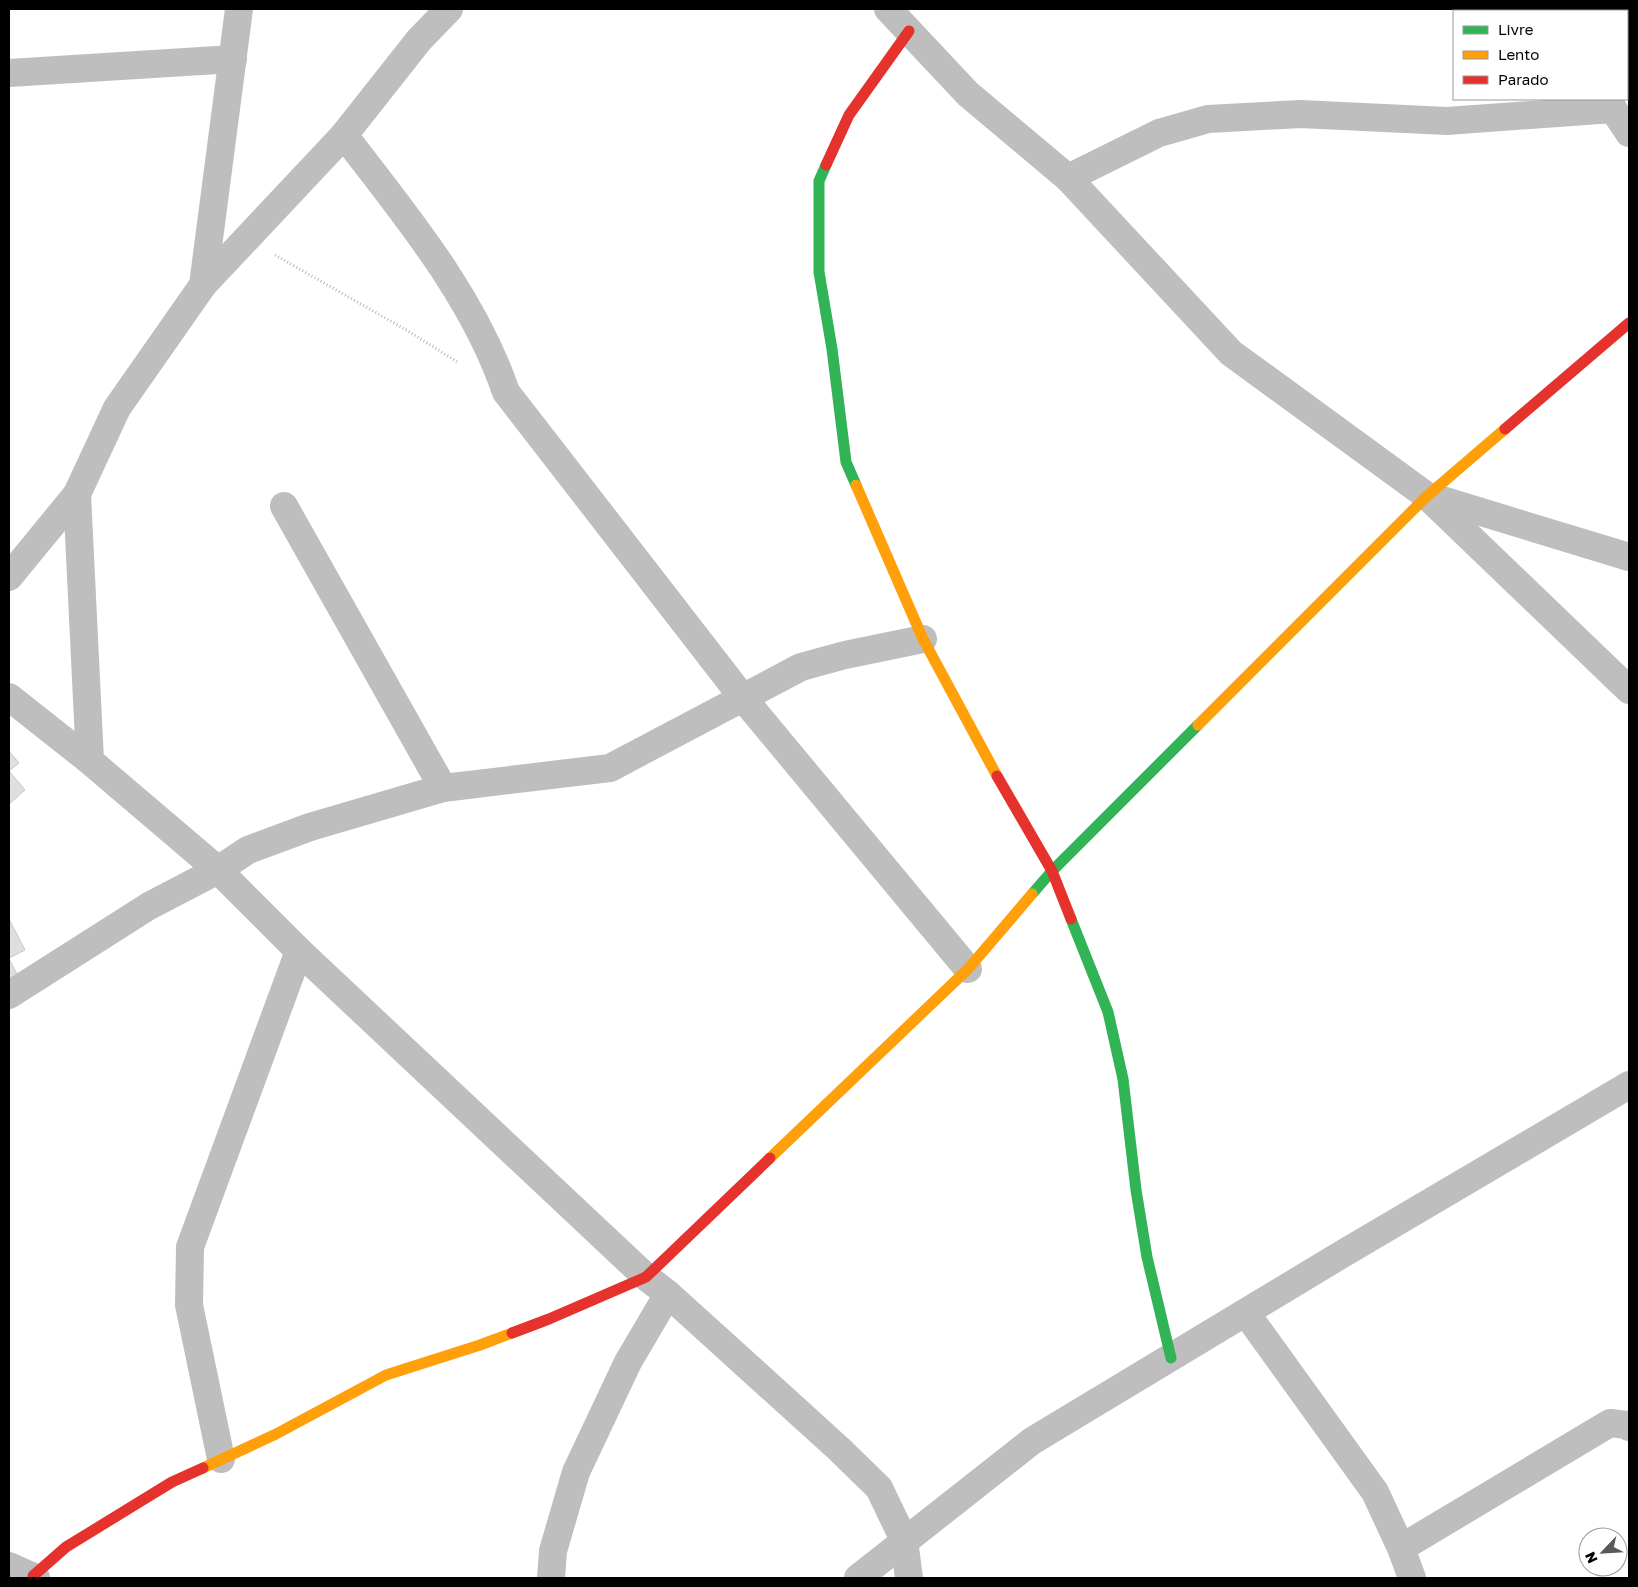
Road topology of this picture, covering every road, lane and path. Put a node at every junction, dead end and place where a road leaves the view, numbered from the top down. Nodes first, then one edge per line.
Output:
1 (239, 9) edge
2 (449, 9) edge
3 (888, 9) edge
4 (909, 31) junction
5 (233, 59) junction
6 (9, 73) edge
7 (1611, 104) edge
8 (1629, 133) edge
9 (344, 134) junction
10 (1068, 178) junction
11 (246, 239) junction
12 (203, 285) junction
13 (1629, 323) edge
14 (465, 367) dead end
15 (77, 494) junction
16 (1427, 496) junction
17 (284, 506) dead end
18 (1629, 557) edge
19 (10, 574) edge
20 (923, 638) junction
21 (1629, 690) edge
22 (9, 697) edge
23 (743, 698) junction
24 (90, 761) junction
25 (443, 788) junction
26 (218, 870) junction
27 (1052, 870) junction
28 (299, 951) junction
29 (968, 969) junction
30 (9, 995) edge
31 (1629, 1085) edge
32 (646, 1277) junction
33 (668, 1294) junction
34 (1246, 1313) junction
35 (1171, 1358) junction
36 (1629, 1427) edge
37 (221, 1459) junction
38 (904, 1540) junction
39 (1401, 1548) junction
40 (26, 1573) edge
41 (551, 1578) edge
42 (858, 1578) edge
43 (909, 1578) edge
44 (1412, 1578) edge

1 - 5 street
2 - 9 street
3 - 4 street
4 - 10 street
4 - 20 street
5 - 6 street
5 - 12 street
7 - 8 street
7 - 10 street
9 - 11 street
9 - 23 street
10 - 16 street
11 - 12 street
11 - 14 path
12 - 15 street
13 - 16 street
15 - 19 street
15 - 24 street
16 - 18 street
16 - 21 street
16 - 27 street
17 - 25 street
20 - 23 street
20 - 27 street
22 - 24 street
23 - 25 street
23 - 29 street
24 - 26 street
25 - 26 street
26 - 28 street
26 - 30 street
27 - 29 street
27 - 35 street
28 - 32 street
28 - 37 street
29 - 32 street
31 - 34 street
32 - 33 street
32 - 37 street
33 - 38 street
33 - 41 street
34 - 35 street
34 - 39 street
35 - 38 street
36 - 39 street
37 - 40 street
38 - 42 street
38 - 43 street
39 - 44 street

